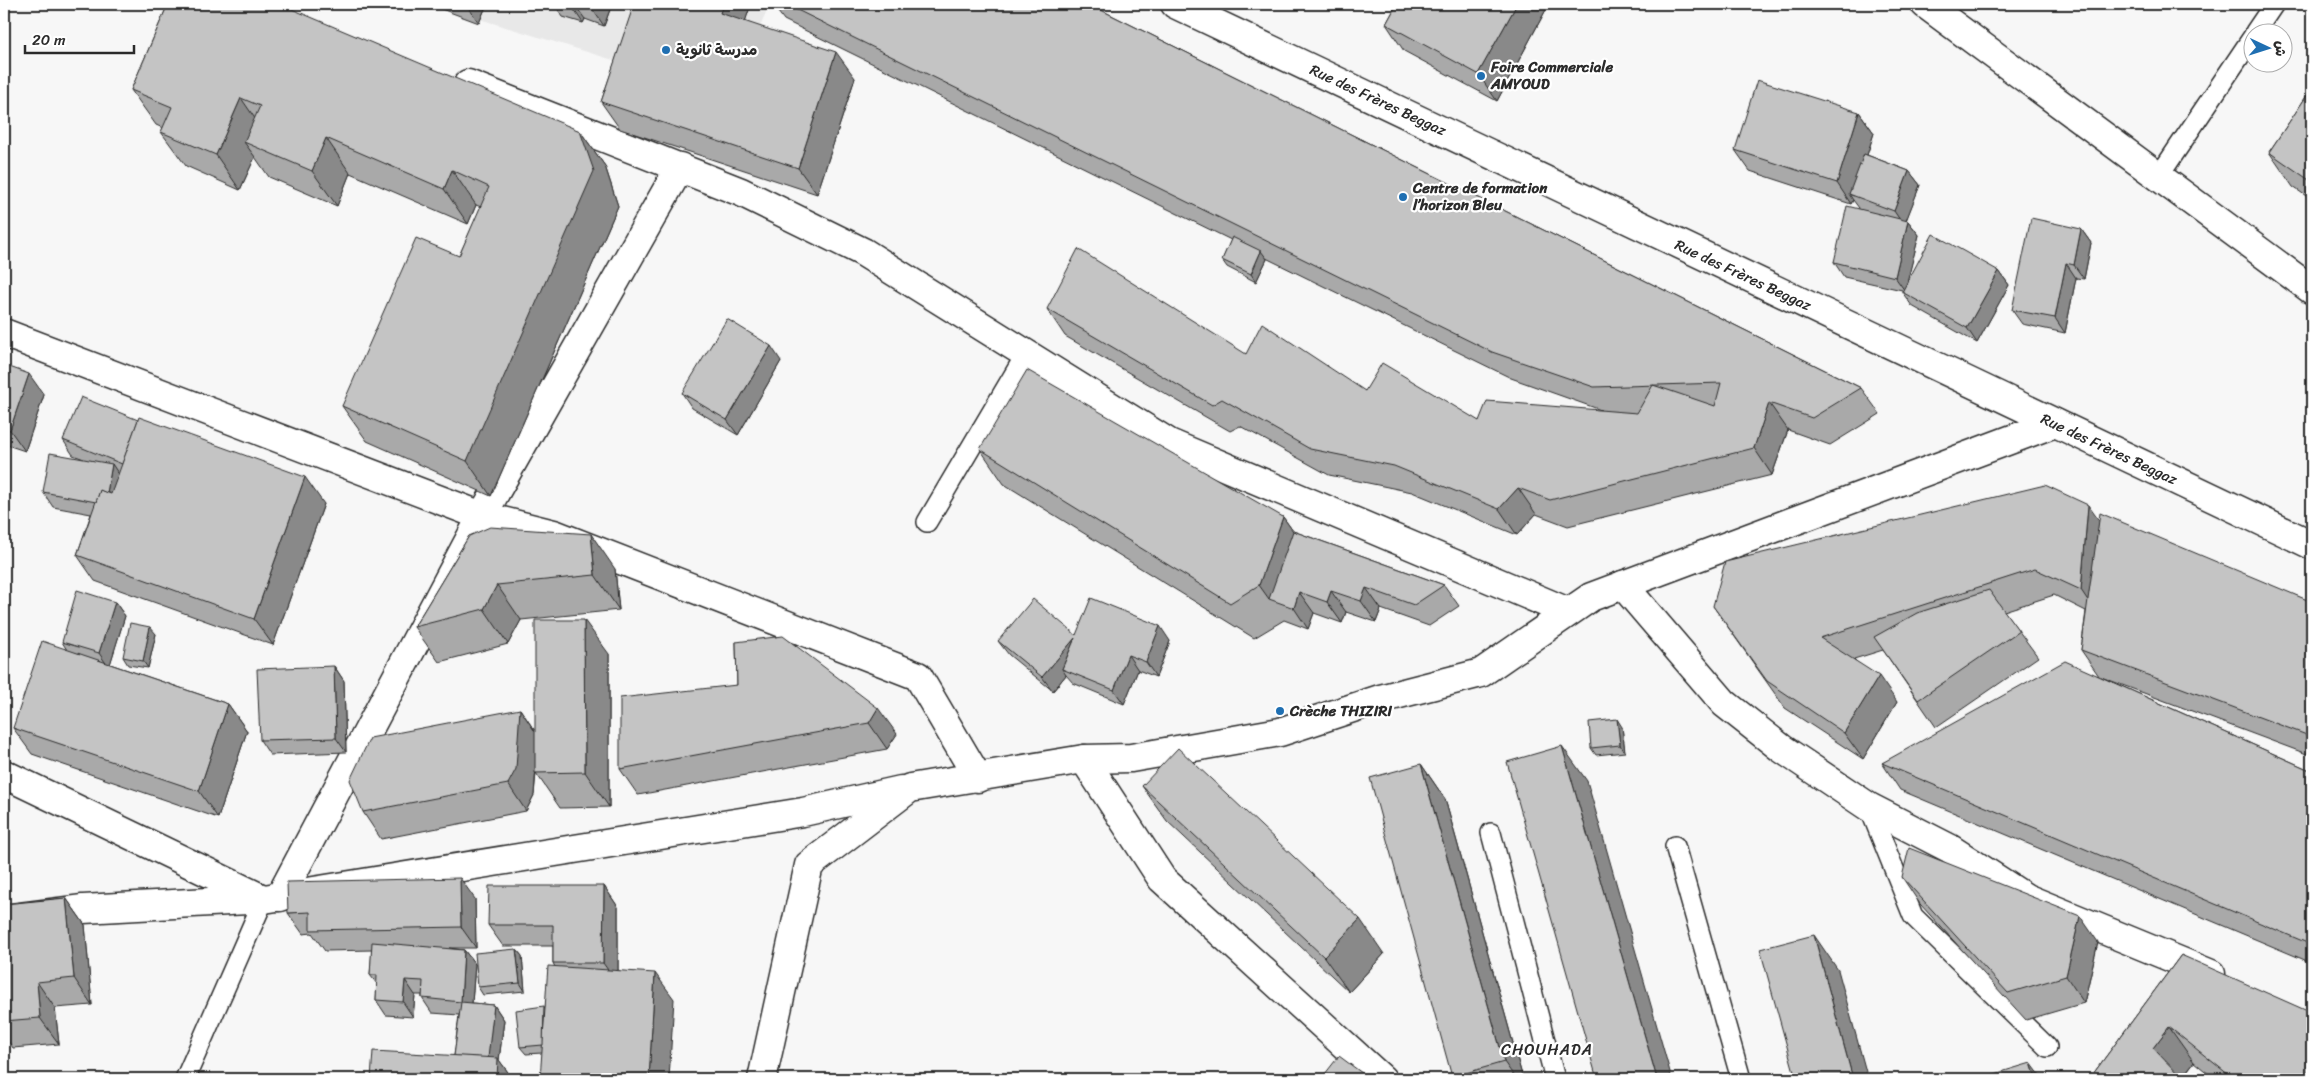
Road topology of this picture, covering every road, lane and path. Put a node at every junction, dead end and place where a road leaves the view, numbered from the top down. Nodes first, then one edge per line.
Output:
1 (1175, 4) edge
2 (1925, 4) edge
3 (2274, 4) edge
4 (2262, 22) edge
5 (2244, 49) edge
6 (444, 74) edge
7 (680, 167) junction
8 (2159, 176) junction
9 (2312, 290) edge
10 (4, 333) edge
11 (1026, 354) junction
12 (2055, 423) junction
13 (482, 516) junction
14 (927, 522) dead end
15 (2312, 545) edge
16 (1623, 585) junction
17 (1568, 612) junction
18 (1084, 759) junction
19 (4, 774) edge
20 (978, 778) junction
21 (910, 788) junction
22 (1869, 807) junction
23 (1491, 833) dead end
24 (1675, 846) dead end
25 (272, 898) junction
26 (4, 919) edge
27 (2233, 983) edge
28 (2047, 1047) dead end
29 (185, 1079) edge
30 (762, 1079) edge
31 (1382, 1079) edge
32 (1554, 1079) edge
33 (1741, 1079) edge

1 - 12 street, Rue des Frères Beggaz
2 - 8 street
3 - 4 lane
5 - 8 lane
6 - 7 street
7 - 11 street
7 - 13 street
8 - 9 street
10 - 13 street
11 - 14 lane
11 - 17 street
12 - 15 street, Rue des Frères Beggaz
12 - 16 street
13 - 20 street
13 - 25 street
16 - 17 street
16 - 22 street
17 - 18 street
18 - 20 street
18 - 31 street
19 - 25 street
20 - 21 street
21 - 25 street
21 - 30 street
22 - 27 street
22 - 28 lane
23 - 32 lane
24 - 33 lane
25 - 26 street
25 - 29 lane

